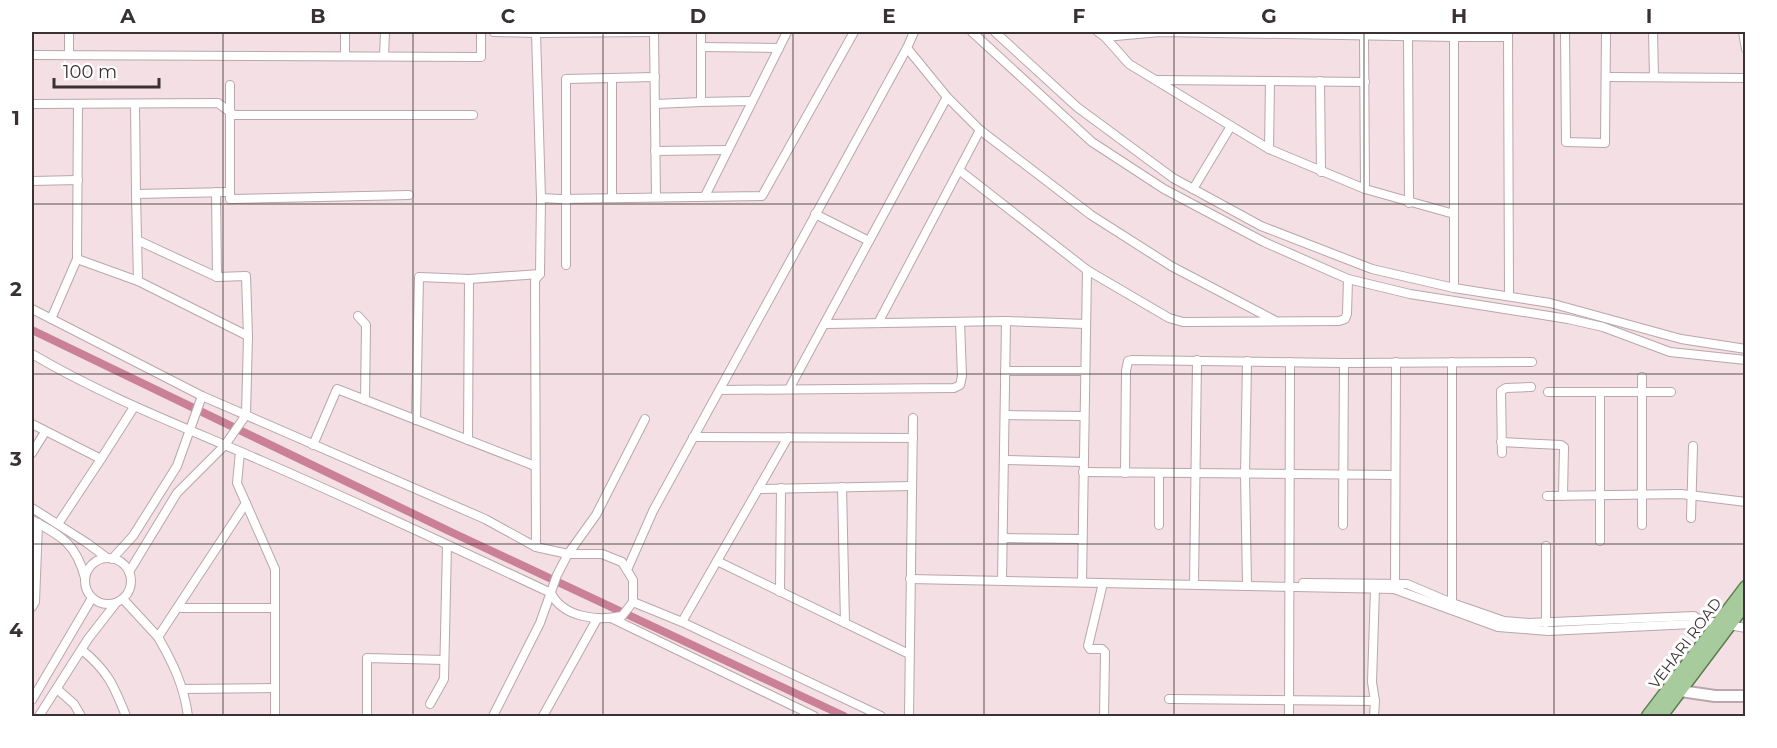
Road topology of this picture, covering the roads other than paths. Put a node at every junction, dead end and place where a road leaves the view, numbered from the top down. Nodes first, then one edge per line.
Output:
1 (69, 32) edge
2 (345, 32) edge
3 (386, 32) edge
4 (481, 32) edge
5 (494, 32) edge
6 (606, 32) edge
7 (654, 32) edge
8 (701, 32) edge
9 (787, 32) edge
10 (854, 32) edge
11 (914, 32) edge
12 (972, 32) edge
13 (995, 32) edge
14 (1160, 32) edge
15 (1565, 32) edge
16 (1606, 32) edge
17 (1653, 32) edge
18 (1743, 32) edge
19 (536, 33) edge
20 (1300, 33) edge
21 (1102, 34) edge
22 (1508, 34) edge
23 (1364, 36) junction
24 (1408, 37) junction
25 (1454, 37) junction
26 (701, 47) junction
27 (779, 48) junction
28 (907, 48) junction
29 (1746, 49) edge
30 (32, 55) edge
31 (69, 55) junction
32 (345, 56) junction
33 (384, 56) junction
34 (655, 77) junction
35 (1607, 77) junction
36 (1654, 77) junction
37 (612, 78) junction
38 (1746, 78) edge
39 (1155, 80) junction
40 (1270, 81) junction
41 (1320, 81) junction
42 (1365, 82) junction
43 (230, 85) dead end
44 (947, 97) junction
45 (752, 101) junction
46 (701, 102) junction
47 (32, 104) edge
48 (78, 104) junction
49 (135, 104) junction
50 (655, 104) junction
51 (230, 112) junction
52 (472, 115) dead end
53 (1231, 126) junction
54 (980, 130) junction
55 (1269, 149) junction
56 (728, 150) junction
57 (655, 151) junction
58 (959, 170) junction
59 (1321, 172) junction
60 (78, 180) junction
61 (32, 181) edge
62 (1193, 189) junction
63 (1365, 189) junction
64 (216, 192) junction
65 (230, 192) junction
66 (136, 194) junction
67 (409, 195) dead end
68 (705, 196) junction
69 (656, 197) junction
70 (541, 198) junction
71 (612, 198) junction
72 (566, 199) junction
73 (1409, 202) junction
74 (815, 214) junction
75 (1454, 214) junction
76 (137, 240) junction
77 (869, 241) junction
78 (77, 259) junction
79 (566, 265) dead end
80 (1087, 270) junction
81 (540, 274) junction
82 (217, 277) junction
83 (469, 279) junction
84 (1348, 279) junction
85 (138, 281) junction
86 (1455, 288) junction
87 (1509, 296) junction
88 (32, 309) edge
89 (358, 316) dead end
90 (51, 319) junction
91 (1005, 321) junction
92 (1277, 321) junction
93 (960, 322) junction
94 (878, 323) junction
95 (825, 324) junction
96 (1086, 324) junction
97 (248, 336) junction
98 (1746, 349) edge
99 (32, 354) edge
100 (1197, 360) junction
101 (1746, 360) edge
102 (1247, 361) junction
103 (1290, 362) junction
104 (1396, 362) junction
105 (1452, 362) junction
106 (1532, 362) dead end
107 (1344, 363) junction
108 (1005, 371) junction
109 (1085, 371) junction
110 (1642, 377) dead end
111 (1531, 387) dead end
112 (789, 389) junction
113 (720, 390) junction
114 (1642, 391) junction
115 (1548, 392) dead end
116 (1600, 392) junction
117 (1671, 392) dead end
118 (202, 396) junction
119 (365, 400) junction
120 (134, 407) junction
121 (246, 415) junction
122 (1005, 415) junction
123 (1084, 416) junction
124 (913, 418) dead end
125 (645, 419) dead end
126 (416, 420) junction
127 (32, 424) edge
128 (191, 430) junction
129 (45, 432) junction
130 (693, 437) junction
131 (788, 437) junction
132 (913, 438) junction
133 (468, 440) junction
134 (1501, 442) junction
135 (225, 445) junction
136 (313, 445) junction
137 (1693, 446) dead end
138 (240, 452) junction
139 (32, 453) edge
140 (1502, 453) dead end
141 (101, 459) junction
142 (1004, 460) junction
143 (1083, 462) junction
144 (535, 466) junction
145 (1083, 472) junction
146 (1125, 472) junction
147 (1159, 473) junction
148 (1196, 474) junction
149 (1245, 475) junction
150 (1289, 475) junction
151 (1344, 475) junction
152 (1395, 475) junction
153 (912, 486) junction
154 (842, 487) junction
155 (781, 488) junction
156 (758, 489) junction
157 (1600, 495) junction
158 (1642, 495) junction
159 (1547, 496) dead end
160 (1563, 496) junction
161 (1692, 496) junction
162 (1746, 502) edge
163 (246, 503) junction
164 (32, 508) edge
165 (1691, 518) dead end
166 (35, 521) edge
167 (58, 524) junction
168 (1159, 525) dead end
169 (1343, 525) dead end
170 (1642, 525) dead end
171 (1003, 538) junction
172 (1082, 539) junction
173 (1600, 541) dead end
174 (447, 545) junction
175 (1546, 546) dead end
176 (536, 547) junction
177 (568, 554) junction
178 (109, 559) junction
179 (717, 561) junction
180 (627, 570) junction
181 (129, 572) junction
182 (910, 579) junction
183 (85, 580) junction
184 (1002, 580) junction
185 (1082, 582) junction
186 (1103, 583) junction
187 (1194, 584) junction
188 (1247, 584) junction
189 (1291, 585) junction
190 (1395, 586) junction
191 (1746, 587) edge
192 (1375, 588) junction
193 (780, 592) junction
194 (551, 593) junction
195 (92, 598) junction
196 (119, 601) junction
197 (633, 602) junction
198 (1452, 603) junction
199 (1746, 603) edge
200 (32, 607) edge
201 (178, 608) junction
202 (275, 608) junction
203 (611, 618) junction
204 (597, 619) junction
205 (1700, 620) junction
206 (682, 622) junction
207 (844, 623) junction
208 (1546, 623) junction
209 (1724, 624) junction
210 (1746, 628) edge
211 (158, 637) junction
212 (82, 650) junction
213 (909, 654) junction
214 (444, 660) junction
215 (275, 688) junction
216 (57, 689) junction
217 (183, 689) junction
218 (1674, 690) junction
219 (1746, 696) edge
220 (1169, 699) dead end
221 (1289, 699) junction
222 (32, 700) edge
223 (1375, 700) junction
224 (430, 704) dead end
225 (39, 717) edge
226 (81, 717) edge
227 (126, 717) edge
228 (188, 717) edge
229 (275, 717) edge
230 (367, 717) edge
231 (493, 717) edge
232 (543, 717) edge
233 (814, 717) edge
234 (881, 717) edge
235 (909, 717) edge
236 (1104, 717) edge
237 (1288, 717) edge
238 (1374, 717) edge
239 (1648, 717) edge
240 (1661, 717) edge

1 - 31 street
2 - 32 street
3 - 33 street
4 - 33 street
5 - 19 street
6 - 7 street
6 - 19 street
7 - 34 street
8 - 26 street
9 - 27 street
10 - 68 street
11 - 28 street
12 - 84 street
13 - 62 street
14 - 20 street
14 - 21 street
15 - 35 street
16 - 35 street
17 - 36 street
18 - 29 street
19 - 70 street
20 - 23 street
21 - 39 street
22 - 25 street
22 - 87 street
23 - 24 street
23 - 42 street
24 - 25 street
24 - 73 street
25 - 75 street
26 - 27 street
26 - 46 street
27 - 45 street
28 - 44 street
28 - 74 street
30 - 31 street
31 - 32 street
32 - 33 street
34 - 37 street
34 - 50 street
35 - 36 street
36 - 38 street
37 - 71 street
37 - 72 street
39 - 40 street
39 - 53 street
40 - 41 street
40 - 55 street
41 - 42 street
41 - 59 street
42 - 63 street
43 - 51 street
44 - 54 street
44 - 77 street
45 - 46 street
45 - 56 street
46 - 50 street
47 - 48 street
48 - 49 street
48 - 60 street
49 - 51 street
49 - 66 street
50 - 57 street
51 - 52 street
51 - 65 street
53 - 55 street
53 - 62 street
54 - 58 street
54 - 92 street
55 - 59 street
56 - 57 street
56 - 68 street
57 - 69 street
58 - 80 street
58 - 94 street
59 - 63 street
60 - 61 street
60 - 78 street
62 - 86 street
63 - 73 street
64 - 65 street
64 - 66 street
64 - 82 street
65 - 67 street
66 - 76 street
68 - 69 street
69 - 71 street
70 - 72 street
70 - 81 street
71 - 72 street
72 - 79 street
73 - 75 street
74 - 77 street
74 - 113 street
75 - 86 street
76 - 82 street
76 - 85 street
77 - 95 street
78 - 85 street
78 - 90 street
80 - 92 street
80 - 96 street
81 - 83 street
81 - 144 street
82 - 97 street
83 - 126 street
83 - 133 street
84 - 92 street
84 - 101 street
85 - 97 street
86 - 87 street
87 - 98 street
88 - 90 street
89 - 119 street
90 - 118 street
91 - 93 street
91 - 96 street
91 - 108 street
93 - 94 street
93 - 112 street
94 - 95 street
95 - 112 street
96 - 109 street
97 - 121 street
99 - 120 street
100 - 102 street
100 - 146 street
100 - 148 street
102 - 103 street
102 - 149 street
103 - 107 street
103 - 150 street
104 - 105 street
104 - 107 street
104 - 152 street
105 - 106 street
105 - 198 street
107 - 151 street
108 - 109 street
108 - 122 street
109 - 123 street
110 - 114 street
111 - 134 street
112 - 113 street
113 - 130 street
114 - 116 street
114 - 117 street
114 - 158 street
115 - 116 street
116 - 157 street
118 - 121 street
118 - 128 street
119 - 126 street
119 - 136 street
120 - 128 street
120 - 141 street
121 - 135 street
121 - 136 street
122 - 123 street
122 - 142 street
123 - 143 street
124 - 132 street
125 - 177 street
126 - 133 street
127 - 129 street
128 - 135 street
128 - 178 street
129 - 139 street
129 - 141 street
130 - 131 street
130 - 180 street
131 - 132 street
131 - 156 street
132 - 153 street
133 - 144 street
134 - 140 street
134 - 160 street
135 - 138 street
135 - 181 street
136 - 176 street
137 - 161 street
138 - 163 street
138 - 174 street
141 - 167 street
142 - 143 street
142 - 171 street
143 - 145 street
144 - 176 street
145 - 146 street
145 - 172 street
146 - 147 street
147 - 148 street
147 - 168 street
148 - 149 street
148 - 187 street
149 - 150 street
149 - 188 street
150 - 151 street
150 - 189 street
151 - 152 street
151 - 169 street
152 - 190 street
153 - 154 street
153 - 182 street
154 - 155 street
154 - 207 street
155 - 156 street
155 - 193 street
156 - 179 street
157 - 158 street
157 - 160 street
157 - 173 street
158 - 161 street
158 - 170 street
159 - 160 street
161 - 162 street
161 - 165 street
163 - 201 street
163 - 202 street
164 - 167 street
166 - 183 street
166 - 200 street
167 - 178 street
171 - 172 street
171 - 184 street
172 - 185 street
174 - 194 street
174 - 214 street
175 - 208 street
176 - 177 street
177 - 180 street
177 - 194 street
178 - 181 street
178 - 183 street
179 - 193 street
179 - 206 street
180 - 197 street
181 - 196 street
182 - 184 street
182 - 213 street
183 - 195 street
184 - 185 street
185 - 186 street
186 - 187 street
186 - 236 street
187 - 188 street
188 - 189 street
189 - 190 street
189 - 192 street
189 - 221 street
190 - 192 street
190 - 198 street
190 - 205 street
191 - 209 main road, VEHARI ROAD
192 - 223 street
193 - 207 street
194 - 204 street
194 - 231 street
195 - 196 street
195 - 222 street
196 - 211 street
196 - 212 street
197 - 203 street
197 - 206 street
198 - 208 street
199 - 209 main road, VEHARI ROAD
201 - 202 street
201 - 211 street
202 - 215 street
203 - 204 street
203 - 233 street
204 - 232 street
205 - 208 street
205 - 209 street
206 - 234 street
207 - 213 street
209 - 210 street
209 - 218 main road, VEHARI ROAD
211 - 217 street
212 - 216 street
212 - 227 street
213 - 235 street
214 - 224 street
214 - 230 street
215 - 217 street
215 - 229 street
216 - 225 street
216 - 226 street
217 - 228 street
218 - 219 main road
218 - 239 main road, VEHARI ROAD
218 - 240 main road, VEHARI ROAD
220 - 221 street
221 - 223 street
221 - 237 street
223 - 238 street

